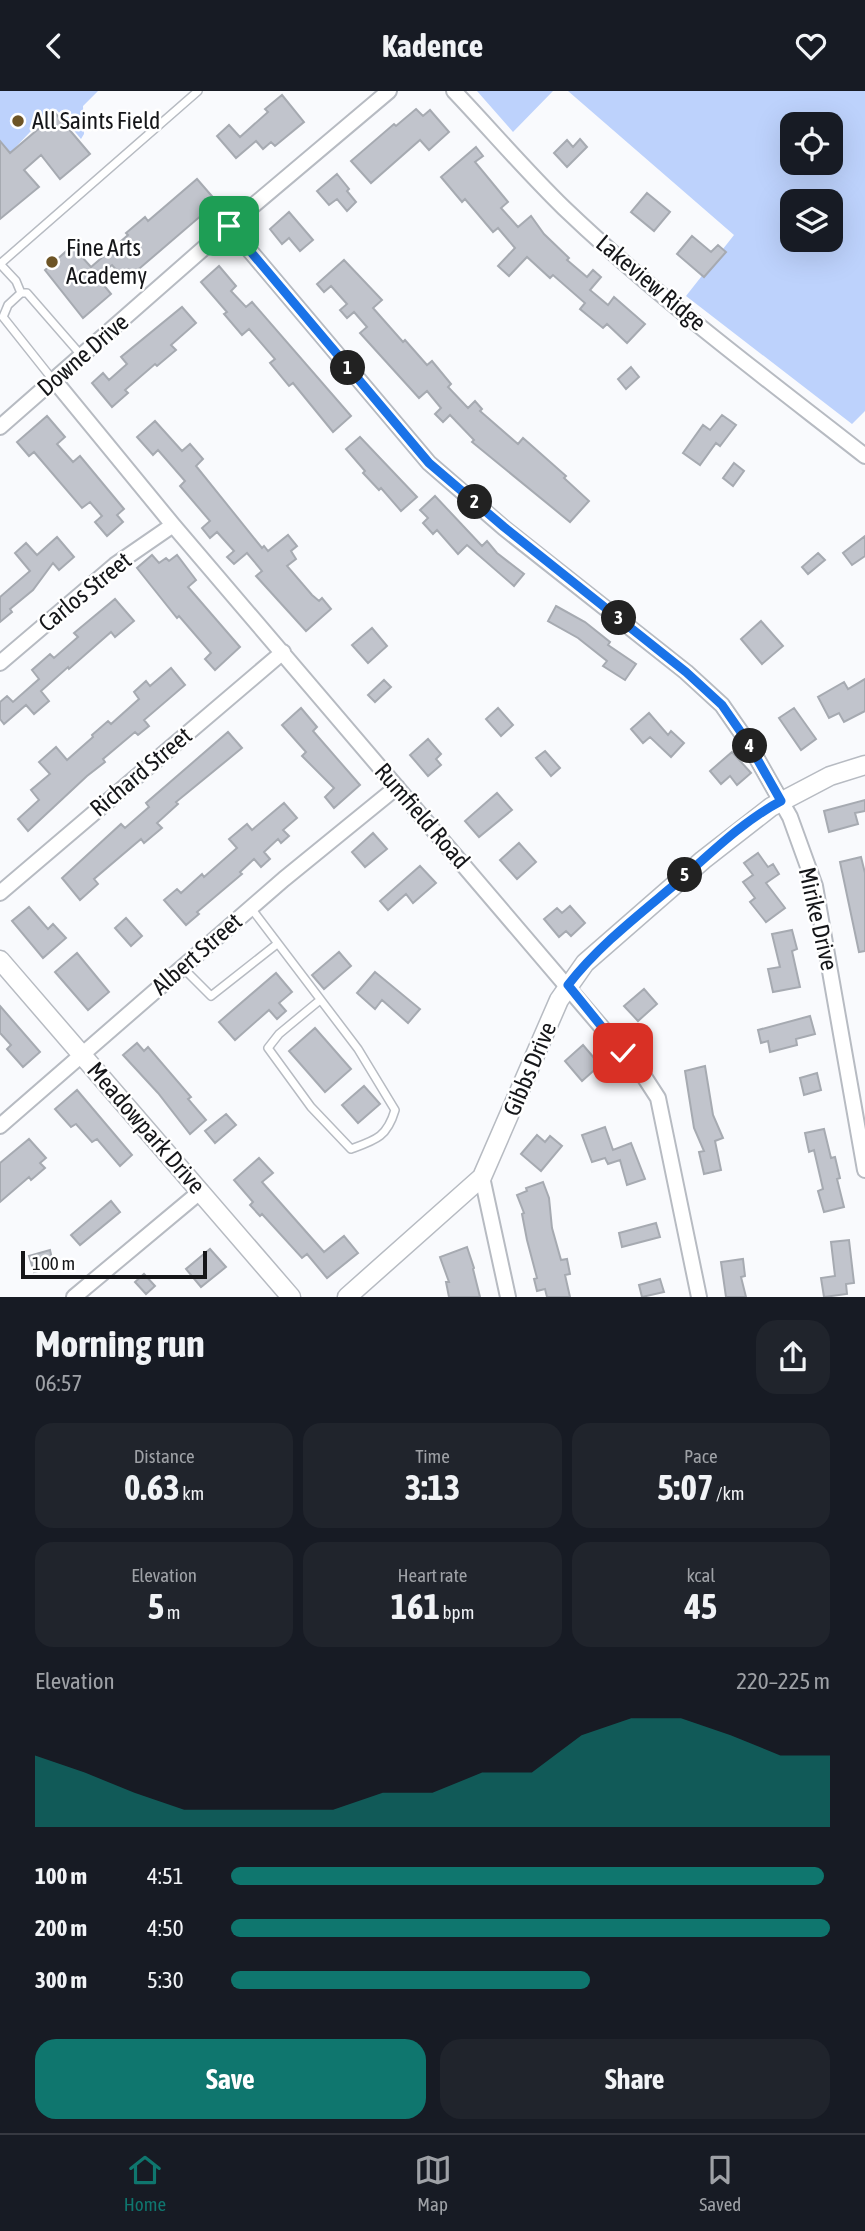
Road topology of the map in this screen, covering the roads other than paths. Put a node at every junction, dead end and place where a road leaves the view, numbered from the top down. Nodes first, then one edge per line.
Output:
1 (198, 91) edge
2 (389, 91) edge
3 (454, 91) edge
4 (229, 226) junction
5 (0, 264) edge
6 (21, 293) junction
7 (81, 355) junction
8 (54, 380) junction
9 (0, 427) edge
10 (865, 456) edge
11 (173, 525) junction
12 (283, 652) junction
13 (0, 663) edge
14 (865, 765) edge
15 (397, 787) junction
16 (781, 801) junction
17 (0, 893) edge
18 (250, 908) junction
19 (277, 944) junction
20 (0, 960) edge
21 (182, 967) junction
22 (568, 985) junction
23 (320, 1000) junction
24 (82, 1055) junction
25 (0, 1126) edge
26 (865, 1170) edge
27 (482, 1177) junction
28 (201, 1191) junction
29 (74, 1297) edge
30 (291, 1297) edge
31 (347, 1297) edge
32 (508, 1297) edge
33 (699, 1297) edge

1 - 5 lane
2 - 4 street, Downe Drive
3 - 10 street, Lakeview Ridge
4 - 7 street, Downe Drive
4 - 16 street, Mirike Drive
5 - 6 lane
6 - 7 lane
6 - 8 lane
7 - 8 street, Downe Drive
8 - 9 street, Downe Drive
8 - 11 street, Rumfield Road
11 - 12 street, Rumfield Road
11 - 13 street, Carlos Street
12 - 15 street, Rumfield Road
12 - 17 street, Richard Street
14 - 16 street, Gibbs Drive
15 - 18 street, Albert Street
15 - 22 street, Rumfield Road
16 - 22 street, Gibbs Drive
16 - 26 street, Mirike Drive
18 - 19 lane
18 - 21 street, Albert Street
19 - 21 lane
19 - 23 lane
20 - 24 street, Meadowpark Drive
21 - 24 street, Albert Street
22 - 27 street, Gibbs Drive
22 - 33 street, Rumfield Road
23 - 23 lane
24 - 25 street, Albert Street
24 - 28 street, Meadowpark Drive
27 - 31 street, Gibbs Drive
27 - 32 street
28 - 29 street
28 - 30 street, Meadowpark Drive

